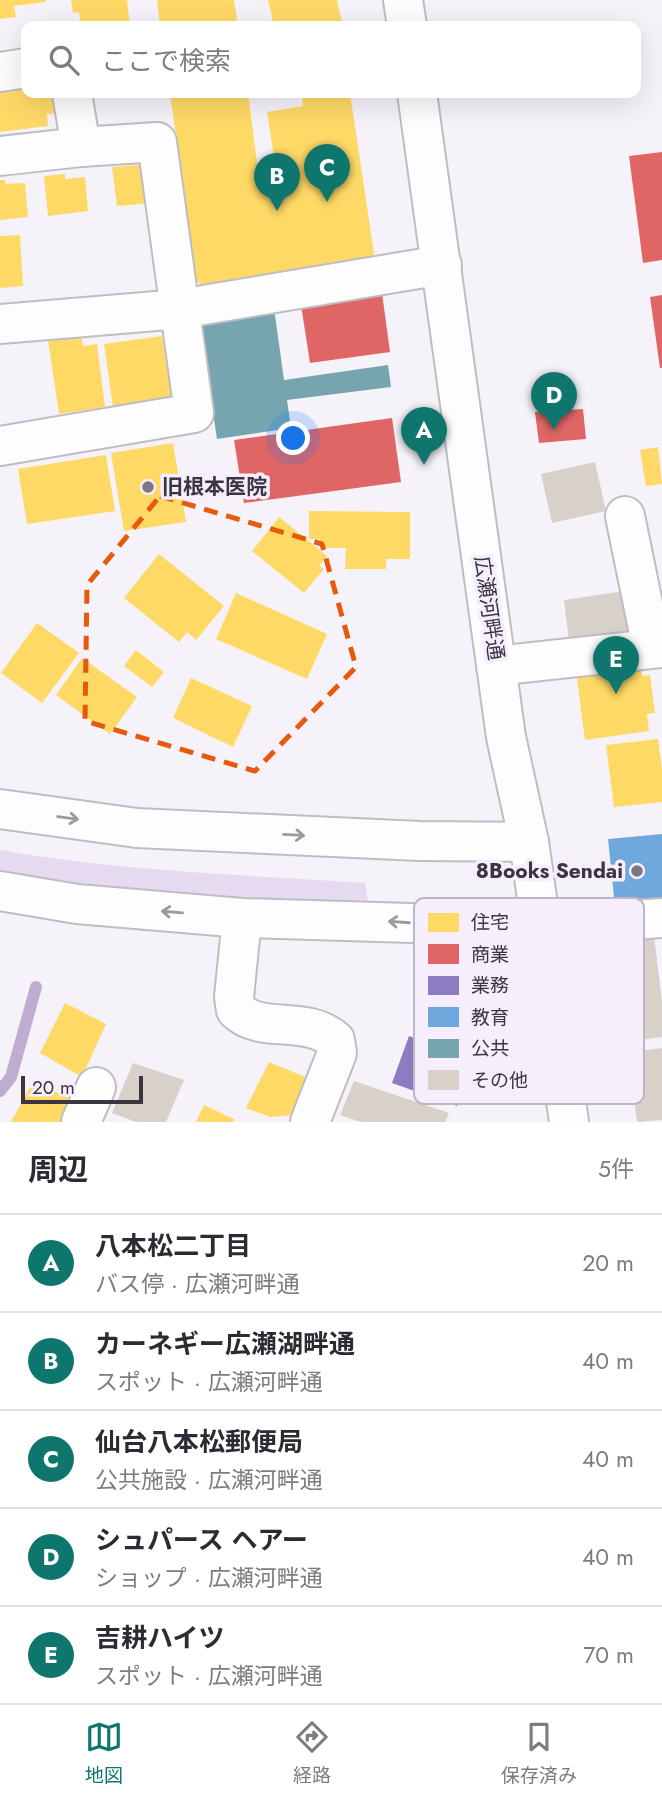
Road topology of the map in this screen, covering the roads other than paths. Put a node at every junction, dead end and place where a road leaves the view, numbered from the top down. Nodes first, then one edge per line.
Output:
1 (403, 0) edge
2 (406, 21) edge
3 (21, 69) edge
4 (0, 72) edge
5 (73, 98) edge
6 (418, 98) edge
7 (81, 146) junction
8 (0, 156) edge
9 (442, 265) junction
10 (180, 309) junction
11 (0, 324) edge
12 (0, 446) edge
13 (625, 516) dead end
14 (657, 648) edge
15 (496, 666) junction
16 (0, 809) edge
17 (529, 842) junction
18 (0, 891) edge
19 (537, 898) edge
20 (242, 918) junction
21 (662, 918) edge
22 (644, 919) edge
23 (414, 923) edge
24 (96, 1087) dead end
25 (566, 1104) edge
26 (80, 1122) edge
27 (310, 1122) edge
28 (569, 1122) edge

1 - 2 street
3 - 4 street
5 - 7 street
6 - 9 street, 広瀬河畔通
7 - 8 street
7 - 10 street
9 - 10 street
9 - 15 street, 広瀬河畔通
10 - 11 street
10 - 12 street
13 - 14 street
14 - 15 street
15 - 17 street, 広瀬河畔通
16 -> 17 street
17 - 19 street, 広瀬河畔通
20 -> 18 street
23 -> 20 street
20 - 27 street
21 - 22 street
24 - 26 street
25 - 28 street, 広瀬河畔通

